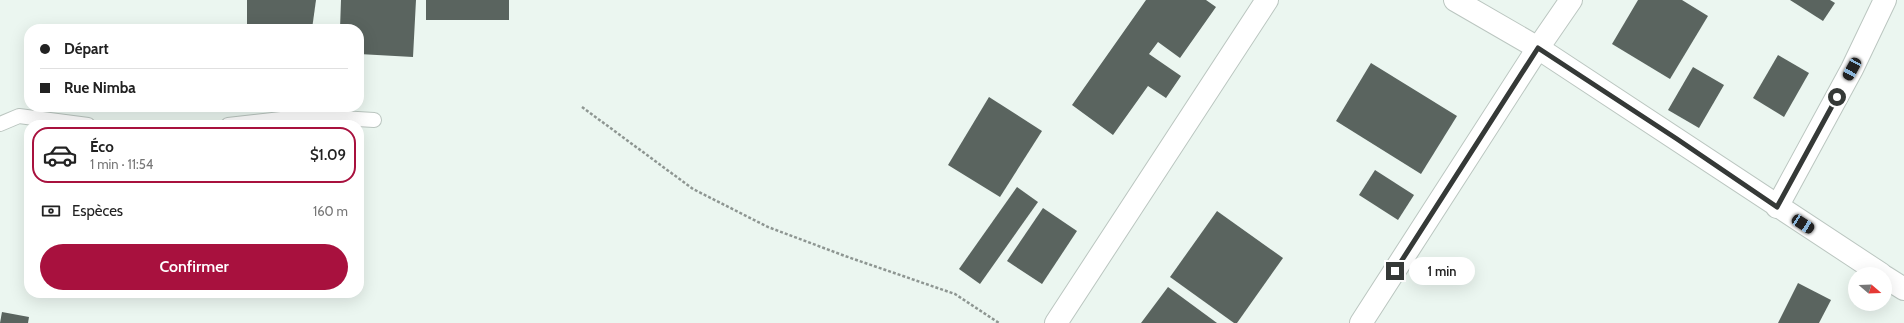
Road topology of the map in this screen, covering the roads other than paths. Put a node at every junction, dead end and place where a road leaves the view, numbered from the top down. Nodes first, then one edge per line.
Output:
1 (1267, 0) edge
2 (1455, 0) edge
3 (1571, 0) edge
4 (1885, 0) edge
5 (1538, 48) junction
6 (50, 120) edge
7 (272, 120) edge
8 (374, 120) dead end
9 (0, 124) edge
10 (1777, 207) junction
11 (1870, 267) edge
12 (1892, 281) edge
13 (1904, 289) edge
14 (1056, 323) edge
15 (1361, 323) edge

1 - 14 street
2 - 5 street
3 - 5 street
4 - 10 street
5 - 10 street
5 - 15 street
6 - 9 lane
7 - 8 lane
10 - 11 street
12 - 13 street

